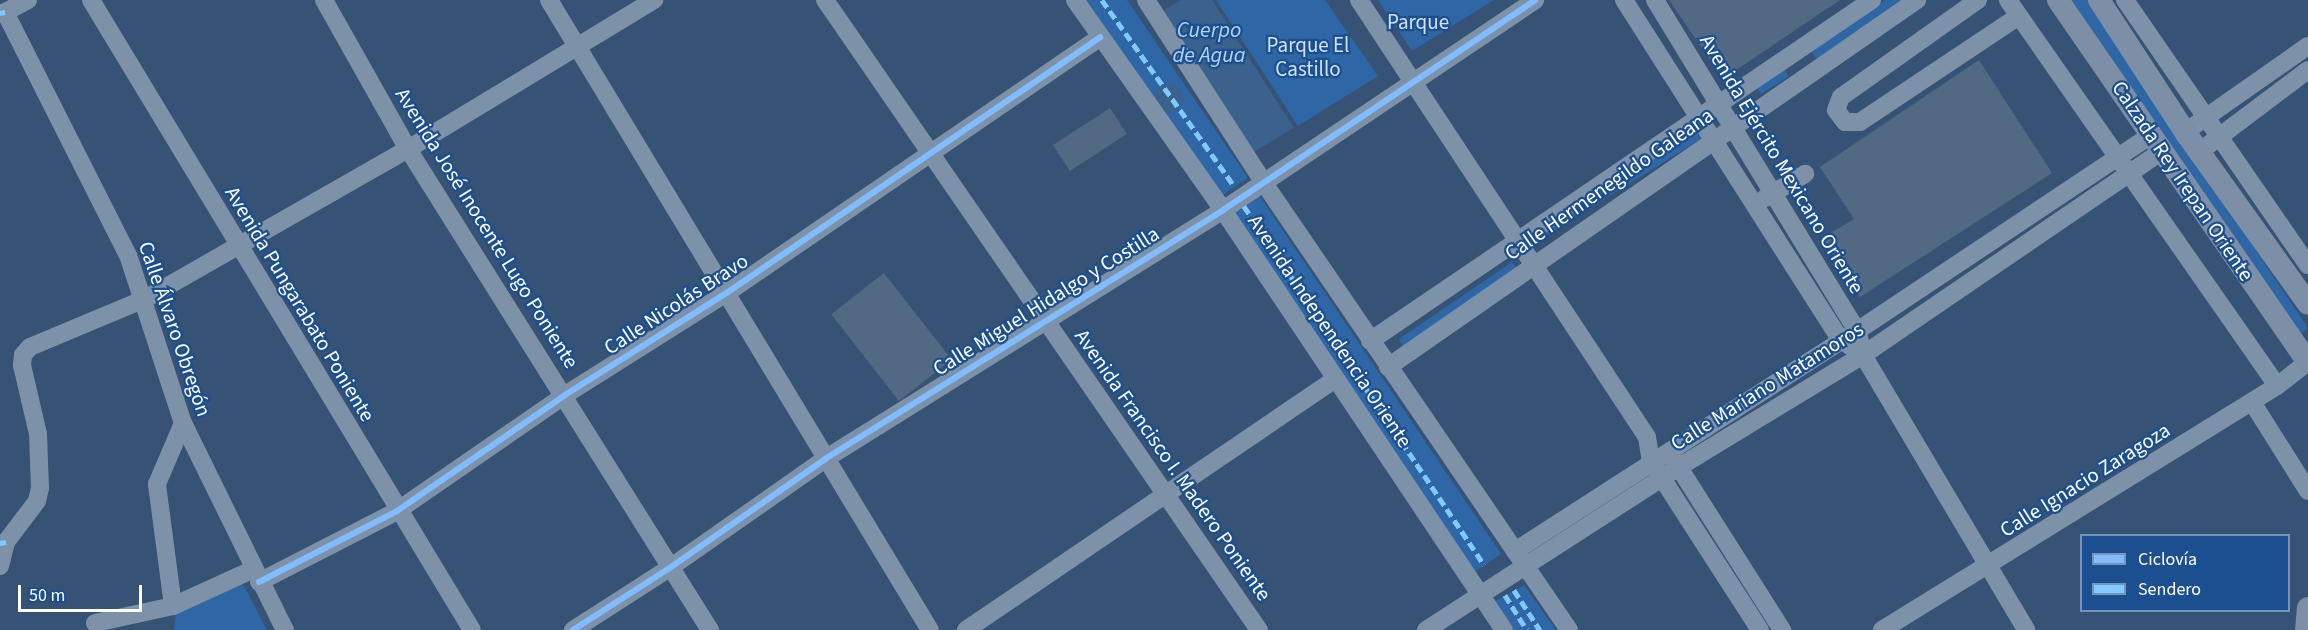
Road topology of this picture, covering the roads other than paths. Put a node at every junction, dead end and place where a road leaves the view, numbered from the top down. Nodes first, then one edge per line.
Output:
1 (28, 0) edge
2 (91, 0) edge
3 (324, 0) edge
4 (549, 0) edge
5 (654, 0) edge
6 (825, 0) edge
7 (1075, 0) edge
8 (1359, 0) edge
9 (1536, 0) edge
10 (1624, 0) edge
11 (1655, 0) edge
12 (1872, 0) edge
13 (1917, 0) edge
14 (1978, 0) edge
15 (2008, 0) edge
16 (2058, 0) edge
17 (2099, 0) edge
18 (2125, 0) edge
19 (1156, 3) edge
20 (2019, 16) junction
21 (1100, 37) junction
22 (576, 46) junction
23 (2308, 46) edge
24 (1799, 49) junction
25 (1814, 70) junction
26 (2308, 70) edge
27 (1413, 82) junction
28 (1720, 103) junction
29 (1700, 116) junction
30 (2208, 116) junction
31 (1733, 125) junction
32 (2185, 132) junction
33 (2221, 136) junction
34 (1713, 139) junction
35 (2156, 143) junction
36 (408, 149) junction
37 (930, 150) junction
38 (2199, 152) junction
39 (2116, 158) junction
40 (1805, 174) dead end
41 (2128, 175) junction
42 (1264, 183) junction
43 (1774, 193) junction
44 (1754, 205) junction
45 (1223, 210) junction
46 (1517, 240) junction
47 (1988, 243) junction
48 (239, 245) junction
49 (1815, 261) junction
50 (1998, 262) junction
51 (1533, 265) junction
52 (2308, 265) edge
53 (1796, 272) junction
54 (728, 292) junction
55 (145, 299) junction
56 (2308, 304) edge
57 (1045, 321) junction
58 (1857, 331) junction
59 (1841, 340) junction
60 (1370, 341) junction
61 (1863, 355) junction
62 (2308, 362) edge
63 (1388, 367) junction
64 (1334, 380) junction
65 (2277, 386) junction
66 (565, 395) junction
67 (2252, 402) junction
68 (183, 423) junction
69 (1647, 437) junction
70 (1668, 450) junction
71 (825, 459) junction
72 (1651, 461) junction
73 (2301, 463) edge
74 (1679, 467) junction
75 (1662, 478) junction
76 (2308, 491) edge
77 (1166, 492) junction
78 (397, 511) junction
79 (1515, 551) junction
80 (0, 566) edge
81 (671, 567) junction
82 (1526, 567) junction
83 (1988, 567) junction
84 (256, 576) junction
85 (1752, 582) junction
86 (1736, 591) junction
87 (1480, 594) junction
88 (173, 606) junction
89 (2308, 608) edge
90 (95, 623) dead end
91 (146, 623) edge
92 (285, 630) edge
93 (472, 630) edge
94 (573, 630) edge
95 (710, 630) edge
96 (930, 630) edge
97 (966, 630) edge
98 (1259, 630) edge
99 (1426, 630) edge
100 (1504, 630) edge
101 (1569, 630) edge
102 (1760, 630) edge
103 (1782, 630) edge
104 (1882, 630) edge
105 (2026, 630) edge
106 (2306, 630) edge

1 - 55 street, Calle Álvaro Obregón
2 - 48 street, Avenida Pungarabato Poniente
3 - 36 street, Avenida José Inocente Lugo Poniente
4 - 22 street
5 - 22 street
6 - 37 street, Avenida Francisco I. Madero Poniente
7 - 21 street, Avenida Independencia Oriente
8 - 27 street
9 - 27 street, Calle Miguel Hidalgo y Costilla
10 - 29 street
11 - 28 street, Avenida Ejército Mexicano Oriente
12 - 24 street, Calle Hermenegildo Galeana
13 - 25 street, Calle Hermenegildo Galeana
14 - 20 street
15 - 20 street
16 - 35 main road, Calzada Rey Irepan Oriente
17 - 32 main road, Calzada Rey Irepan Oriente
18 - 30 street
19 - 42 street, Avenida Independencia Oriente
20 - 39 street
21 - 37 street, Calle Nicolás Bravo
21 - 45 street, Avenida Independencia Oriente
22 - 36 street
22 - 54 street
23 - 30 street
24 - 25 street
24 - 28 street, Calle Hermenegildo Galeana
25 - 31 street, Calle Hermenegildo Galeana
26 - 33 street
27 - 42 street, Calle Miguel Hidalgo y Costilla
27 - 46 street
28 - 29 street, Calle Hermenegildo Galeana
28 - 31 street, Avenida Ejército Mexicano Oriente
29 - 34 street
29 - 46 street, Calle Hermenegildo Galeana
30 - 32 street
30 - 33 street
31 - 34 street, Calle Hermenegildo Galeana
31 - 43 street, Avenida Ejército Mexicano Oriente
32 - 38 main road, Calzada Rey Irepan Oriente
33 - 38 street
33 - 52 street
34 - 44 street
34 - 51 street, Calle Hermenegildo Galeana
35 - 39 street, Calle Mariano Matamoros
35 - 41 street, Calle Mariano Matamoros
35 - 62 main road, Calzada Rey Irepan Oriente
36 - 48 street
36 - 66 street, Avenida José Inocente Lugo Poniente
37 - 54 street, Calle Nicolás Bravo
37 - 57 street, Avenida Francisco I. Madero Poniente
38 - 56 main road, Calzada Rey Irepan Oriente
39 - 41 street
39 - 47 street, Calle Mariano Matamoros
40 - 43 street
41 - 50 street, Calle Mariano Matamoros
41 - 65 street
42 - 45 street, Calle Miguel Hidalgo y Costilla
42 - 60 street, Avenida Independencia Oriente
43 - 44 street
43 - 49 street, Avenida Ejército Mexicano Oriente
44 - 53 street
45 - 57 street, Calle Miguel Hidalgo y Costilla
45 - 64 street, Avenida Independencia Oriente
46 - 51 street
46 - 60 street, Calle Hermenegildo Galeana
47 - 50 street
47 - 58 street, Calle Mariano Matamoros
48 - 55 street
48 - 78 street, Avenida Pungarabato Poniente
49 - 53 street
49 - 58 street, Avenida Ejército Mexicano Oriente
50 - 61 street, Calle Mariano Matamoros
51 - 63 street, Calle Hermenegildo Galeana
51 - 69 street
53 - 59 street
54 - 66 street, Calle Nicolás Bravo
54 - 71 street
55 - 68 street, Calle Álvaro Obregón
55 - 80 street
57 - 71 street, Calle Miguel Hidalgo y Costilla
57 - 77 street, Avenida Francisco I. Madero Poniente
58 - 59 street, Calle Mariano Matamoros
58 - 61 street, Avenida Ejército Mexicano Oriente
59 - 61 street
59 - 70 street, Calle Mariano Matamoros
60 - 63 street, Avenida Independencia Oriente
61 - 74 street, Calle Mariano Matamoros
61 - 83 street
62 - 65 street, Calle Ignacio Zaragoza
63 - 79 street, Avenida Independencia Oriente
64 - 77 street
64 - 87 street, Avenida Independencia Oriente
65 - 67 street, Calle Ignacio Zaragoza
66 - 78 street, Calle Nicolás Bravo
66 - 81 street, Avenida José Inocente Lugo Poniente
67 - 73 street
67 - 83 street, Calle Ignacio Zaragoza
68 - 84 street, Calle Álvaro Obregón
68 - 88 street
69 - 70 street
69 - 72 street
70 - 72 street, Calle Mariano Matamoros
70 - 74 street
71 - 81 street, Calle Miguel Hidalgo y Costilla
71 - 96 street
72 - 75 street
72 - 79 street, Calle Mariano Matamoros
73 - 76 street
74 - 75 street, Calle Mariano Matamoros
74 - 85 street
75 - 82 street, Calle Mariano Matamoros
75 - 86 street
77 - 97 street
77 - 98 street, Avenida Francisco I. Madero Poniente
78 - 84 street, Calle Nicolás Bravo
78 - 93 street, Avenida Pungarabato Poniente
79 - 82 street, Avenida Independencia Oriente
81 - 94 street, Calle Miguel Hidalgo y Costilla
81 - 95 street, Avenida José Inocente Lugo Poniente
82 - 87 street, Calle Mariano Matamoros
82 - 101 street, Avenida Independencia Oriente
83 - 104 street, Calle Ignacio Zaragoza
83 - 105 street
84 - 88 street, Calle Nicolás Bravo
84 - 92 street, Calle Álvaro Obregón
85 - 86 street
85 - 103 street
86 - 102 street
87 - 99 street, Calle Mariano Matamoros
87 - 100 street, Avenida Independencia Oriente
88 - 91 street, Calle Nicolás Bravo
89 - 106 main road
90 - 91 street, Calle Nicolás Bravo

